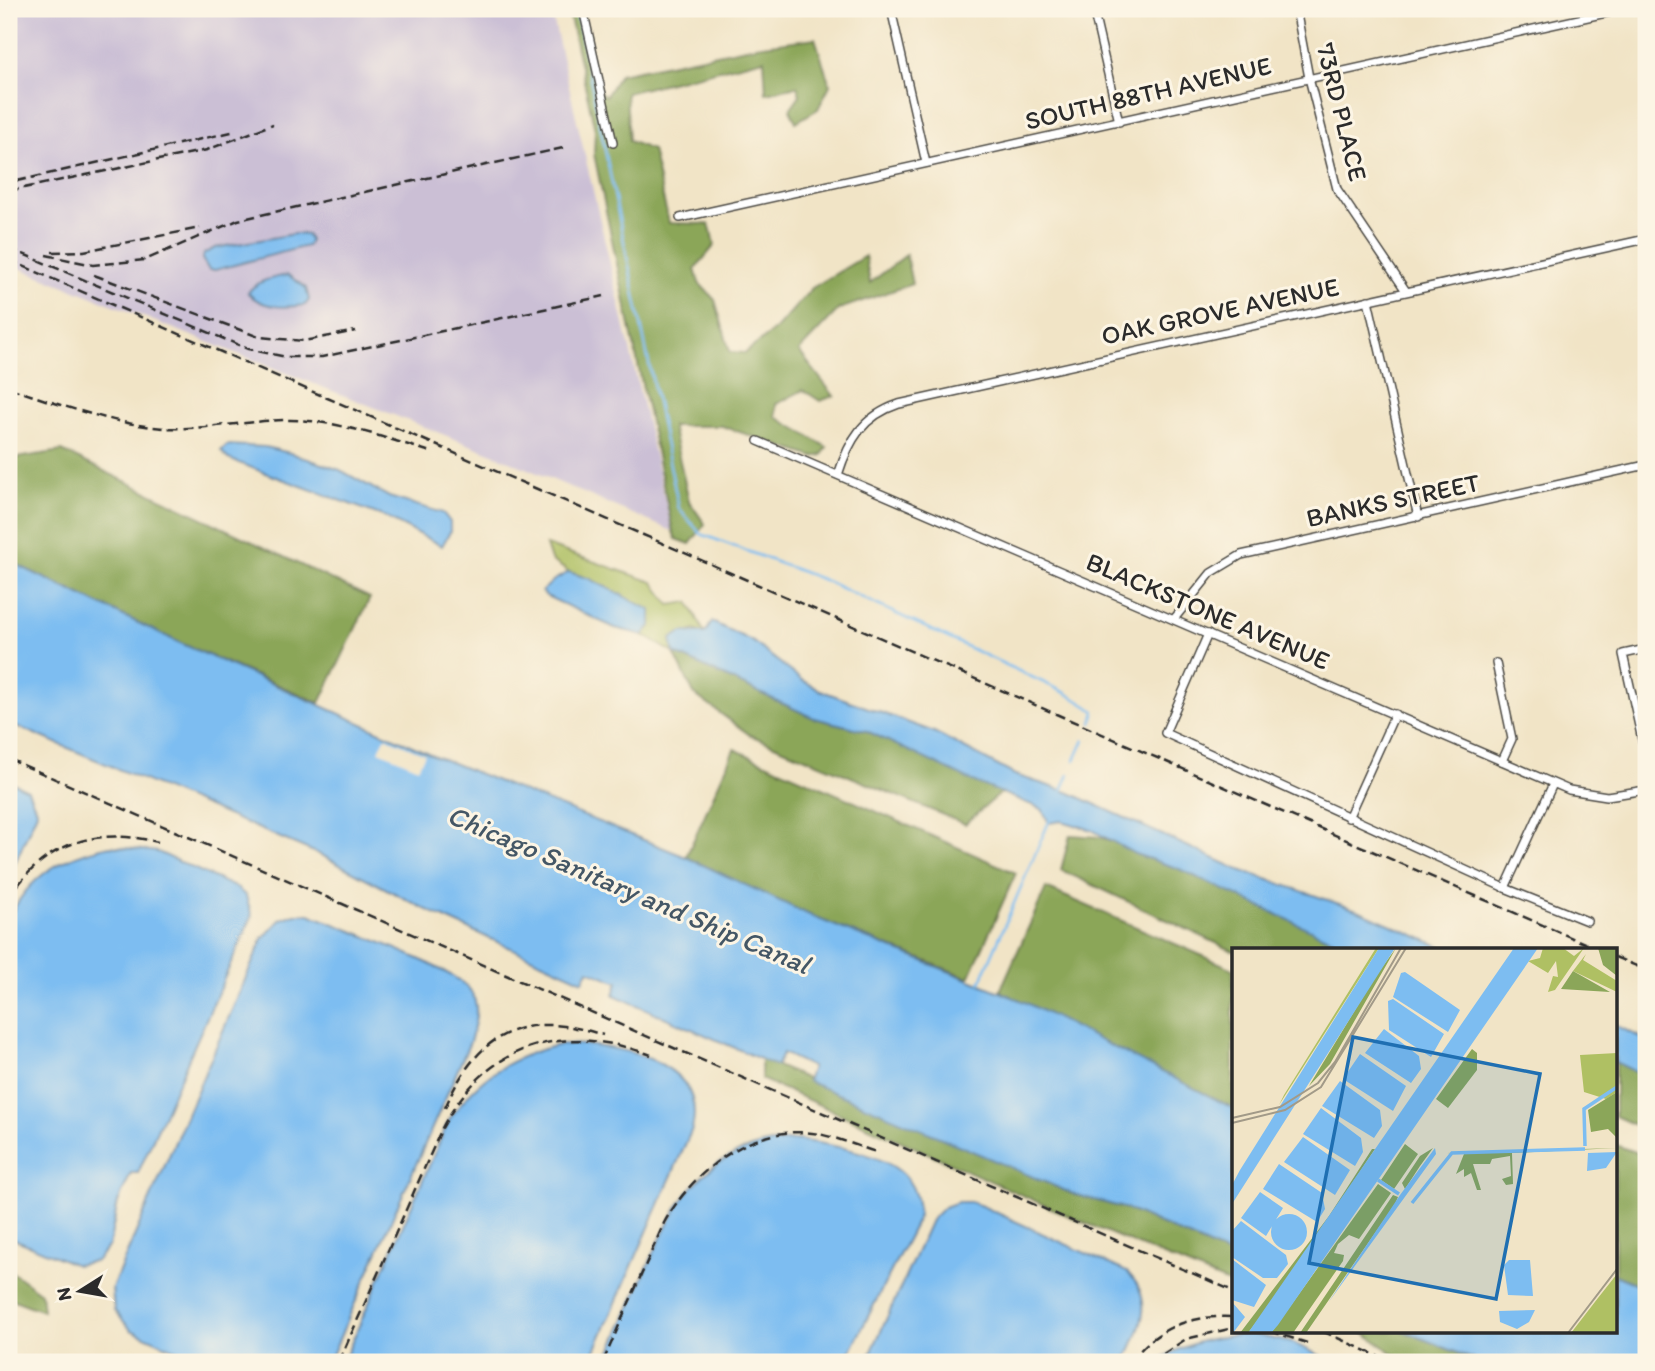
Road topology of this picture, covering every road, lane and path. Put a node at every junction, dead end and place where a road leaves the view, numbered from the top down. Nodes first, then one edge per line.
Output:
1 (583, 9) edge
2 (891, 9) edge
3 (1093, 9) edge
4 (1296, 9) edge
5 (1624, 9) edge
6 (1309, 78) junction
7 (1119, 122) junction
8 (613, 143) dead end
9 (926, 163) junction
10 (680, 218) dead end
11 (1646, 239) edge
12 (1406, 291) junction
13 (1368, 300) junction
14 (758, 442) dead end
15 (1646, 465) edge
16 (838, 475) junction
17 (1418, 517) junction
18 (1174, 619) junction
19 (1209, 634) junction
20 (1646, 649) edge
21 (1496, 663) dead end
22 (1395, 714) junction
23 (1646, 758) edge
24 (1502, 761) junction
25 (1553, 784) junction
26 (1646, 790) edge
27 (1348, 818) junction
28 (1505, 888) junction
29 (1587, 921) dead end

1 - 8 street
2 - 9 street
3 - 7 street
4 - 6 street, 73RD PLACE
5 - 6 street, SOUTH 88TH AVENUE
6 - 7 street, SOUTH 88TH AVENUE
6 - 12 street, 73RD PLACE
7 - 9 street, SOUTH 88TH AVENUE
9 - 10 street, SOUTH 88TH AVENUE
11 - 12 street, OAK GROVE AVENUE
12 - 13 street, OAK GROVE AVENUE
13 - 16 street, OAK GROVE AVENUE
13 - 17 street
14 - 16 street, BLACKSTONE AVENUE
15 - 17 street, BANKS STREET
16 - 18 street, BLACKSTONE AVENUE
17 - 18 street, BANKS STREET
18 - 19 street, BLACKSTONE AVENUE
19 - 22 street, BLACKSTONE AVENUE
19 - 27 street
20 - 23 street
21 - 24 street
22 - 24 street, BLACKSTONE AVENUE
22 - 27 street
24 - 25 street, BLACKSTONE AVENUE
25 - 26 street, BLACKSTONE AVENUE
25 - 28 street
27 - 28 street
28 - 29 street

